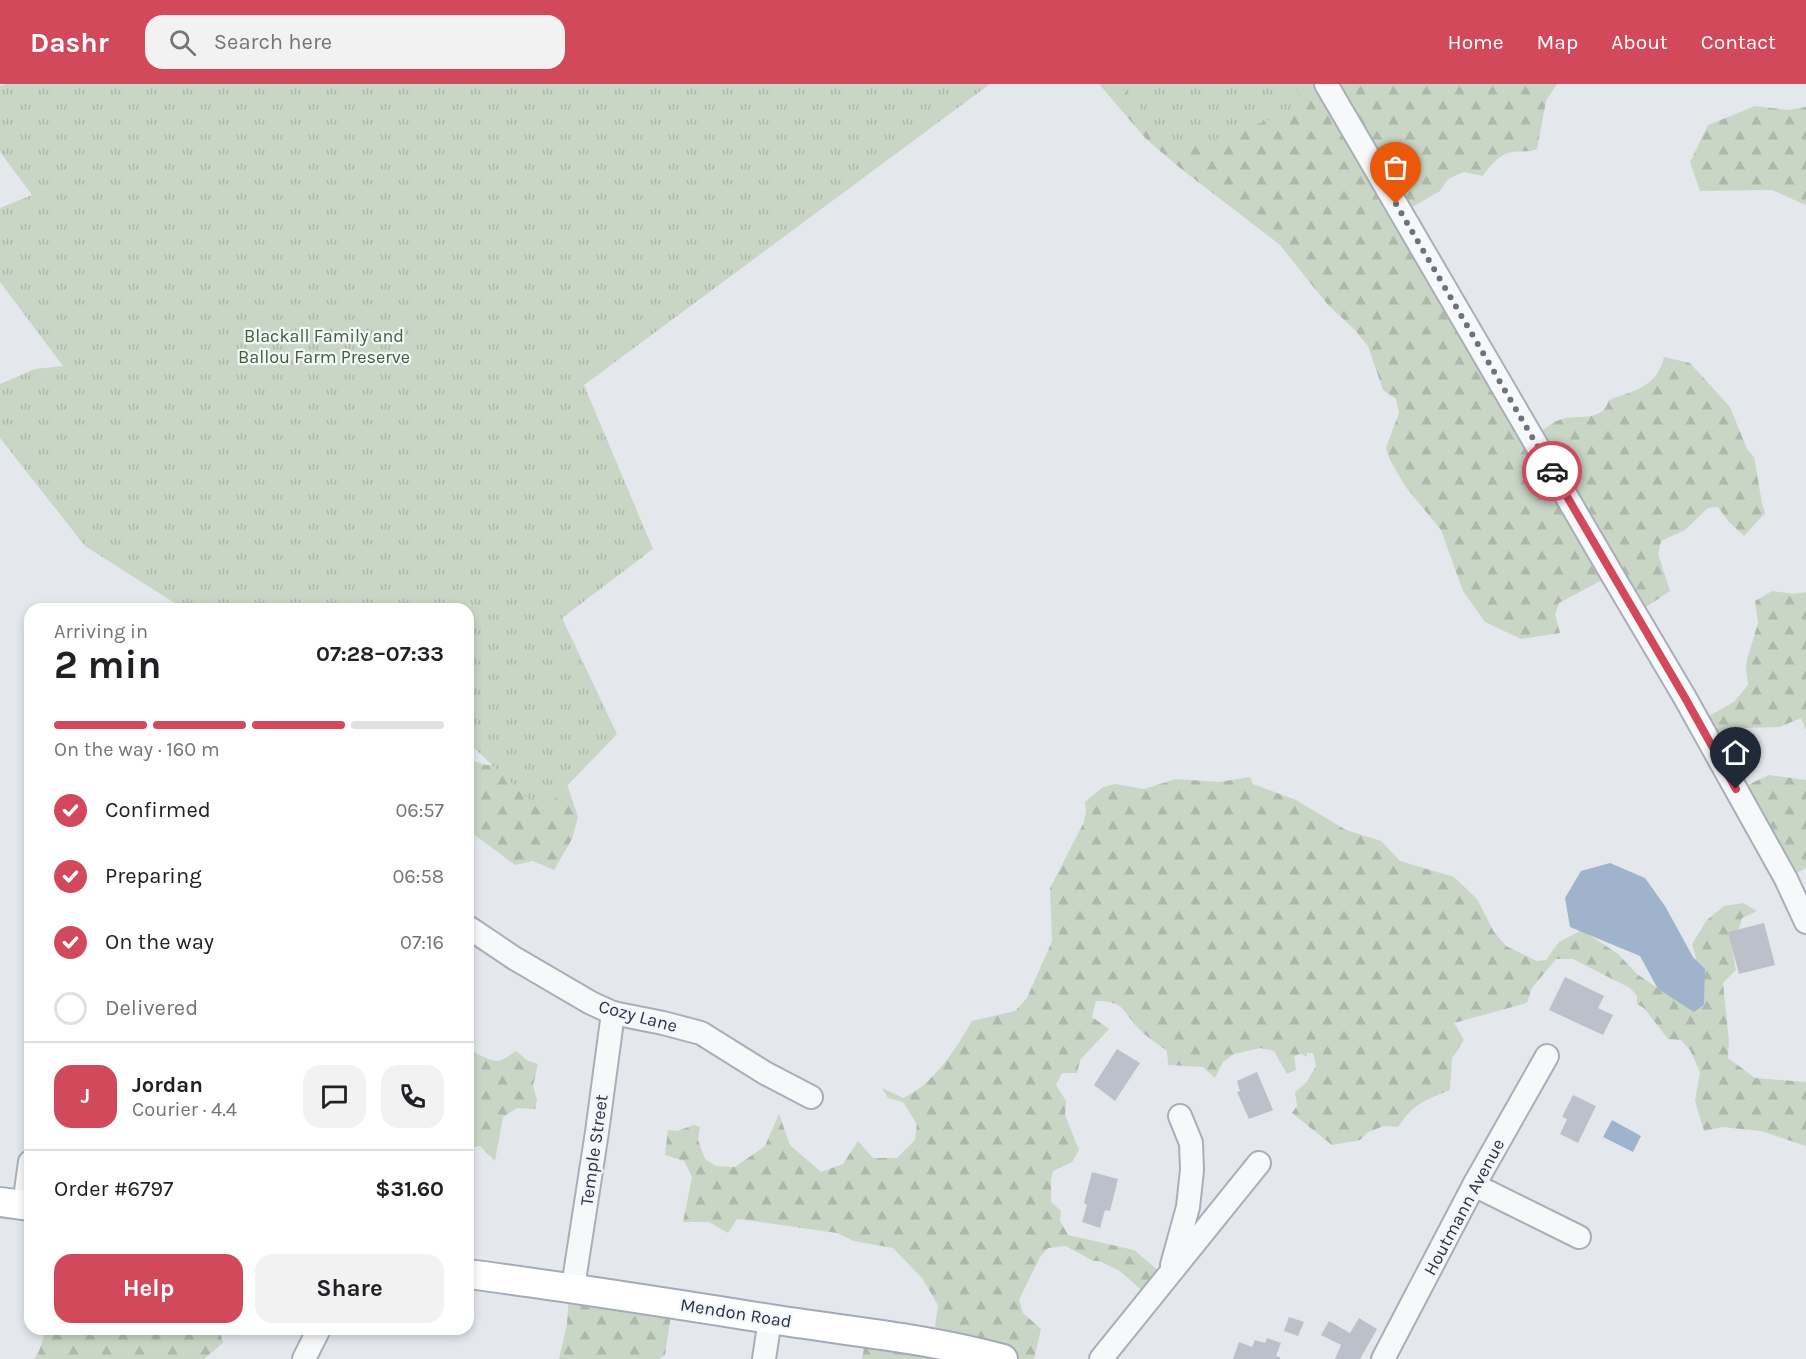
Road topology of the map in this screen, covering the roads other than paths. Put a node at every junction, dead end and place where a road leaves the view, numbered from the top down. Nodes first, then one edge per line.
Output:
1 (1326, 84) edge
2 (1806, 922) edge
3 (474, 931) edge
4 (613, 1012) junction
5 (1547, 1056) dead end
6 (811, 1096) dead end
7 (1180, 1116) dead end
8 (1259, 1162) dead end
9 (24, 1183) edge
10 (1474, 1185) junction
11 (18, 1204) edge
12 (1579, 1237) dead end
13 (1170, 1272) junction
14 (474, 1275) edge
15 (573, 1287) junction
16 (770, 1319) junction
17 (317, 1335) edge
18 (304, 1359) edge
19 (764, 1359) edge
20 (1003, 1359) edge
21 (1101, 1359) edge
22 (1383, 1359) edge

1 - 2 street
3 - 4 street, Cozy Lane
4 - 6 street, Cozy Lane
4 - 15 street, Temple Street
5 - 10 street, Houtmann Avenue
7 - 13 street
8 - 13 street
9 - 11 street
10 - 12 street
10 - 22 street, Houtmann Avenue
13 - 21 street
14 - 15 main road, Mendon Road
15 - 16 main road, Mendon Road
16 - 19 street
16 - 20 main road, Mendon Road
17 - 18 street

